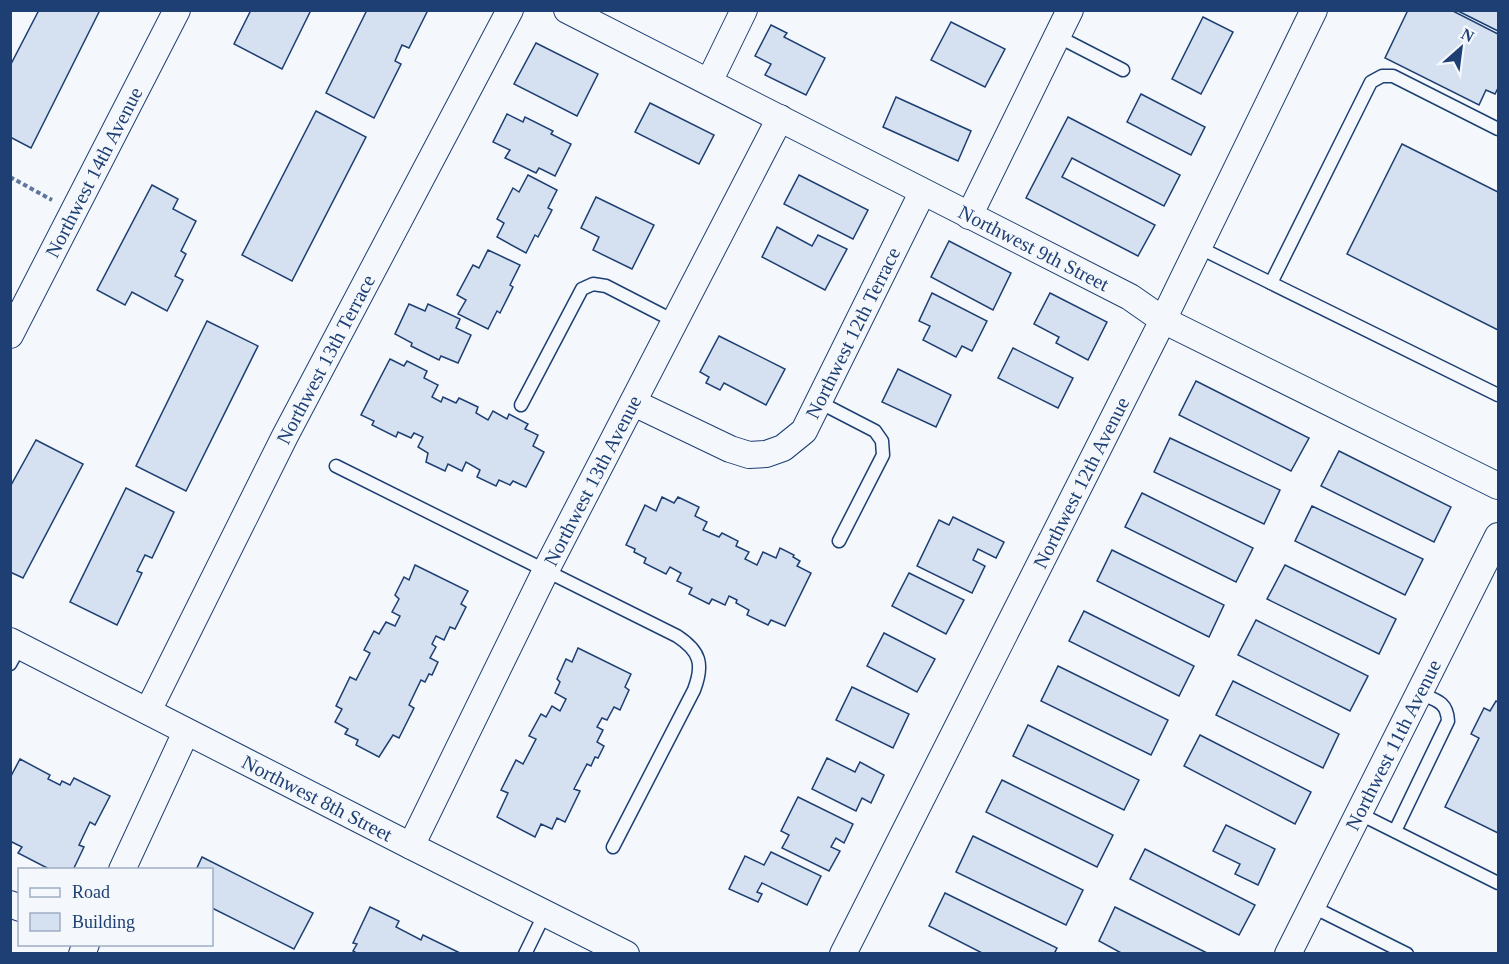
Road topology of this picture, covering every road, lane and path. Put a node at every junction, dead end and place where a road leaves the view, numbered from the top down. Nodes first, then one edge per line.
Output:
1 (177, 10) edge
2 (510, 10) edge
3 (567, 10) edge
4 (744, 10) edge
5 (1070, 10) edge
6 (1314, 10) edge
7 (1057, 36) junction
8 (1123, 70) dead end
9 (709, 82) junction
10 (780, 118) junction
11 (1498, 129) edge
12 (10, 177) edge
13 (922, 193) junction
14 (74, 211) junction
15 (969, 216) junction
16 (1198, 247) junction
17 (1271, 283) junction
18 (1163, 320) junction
19 (676, 322) junction
20 (10, 335) edge
21 (1498, 395) edge
22 (818, 401) junction
23 (634, 403) junction
24 (521, 405) dead end
25 (336, 466) dead end
26 (1498, 486) edge
27 (1498, 536) edge
28 (839, 541) dead end
29 (546, 570) junction
30 (14, 650) edge
31 (1419, 693) junction
32 (148, 711) junction
33 (186, 732) junction
34 (1358, 813) junction
35 (1395, 831) junction
36 (411, 846) junction
37 (613, 847) dead end
38 (123, 868) edge
39 (1498, 883) edge
40 (1311, 906) junction
41 (545, 913) junction
42 (525, 954) edge
43 (626, 954) edge
44 (843, 954) edge
45 (1288, 954) edge
46 (1407, 954) edge

1 - 14 street, Northwest 14th Avenue
2 - 32 street, Northwest 13th Terrace
3 - 9 street, Northwest 9th Street
4 - 9 street
5 - 7 street
6 - 16 street, Northwest 12th Avenue
7 - 8 lane
7 - 15 street
9 - 10 street, Northwest 9th Street
10 - 13 street, Northwest 9th Street
10 - 19 street, Northwest 13th Avenue
11 - 17 lane
12 - 14 path
13 - 15 street, Northwest 9th Street
13 - 22 street, Northwest 12th Terrace
14 - 20 street, Northwest 14th Avenue
15 - 18 street, Northwest 9th Street
16 - 17 lane
16 - 18 street, Northwest 12th Avenue
17 - 21 lane
18 - 26 street, Northwest 9th Street
18 - 44 street, Northwest 12th Avenue
19 - 23 street, Northwest 13th Avenue
19 - 24 lane
22 - 23 street, Northwest 12th Terrace
22 - 28 lane
23 - 29 street, Northwest 13th Avenue
25 - 29 lane
27 - 31 street, Northwest 11th Avenue
29 - 36 street, Northwest 13th Avenue
29 - 37 lane
30 - 32 street, Northwest 8th Street
31 - 34 street, Northwest 11th Avenue
31 - 35 lane
32 - 33 street, Northwest 8th Street
33 - 36 street, Northwest 8th Street
33 - 38 street
34 - 35 lane
34 - 40 street, Northwest 11th Avenue
35 - 39 lane
36 - 41 street, Northwest 8th Street
40 - 45 street, Northwest 11th Avenue
40 - 46 lane
41 - 42 lane
41 - 43 street, Northwest 8th Street

